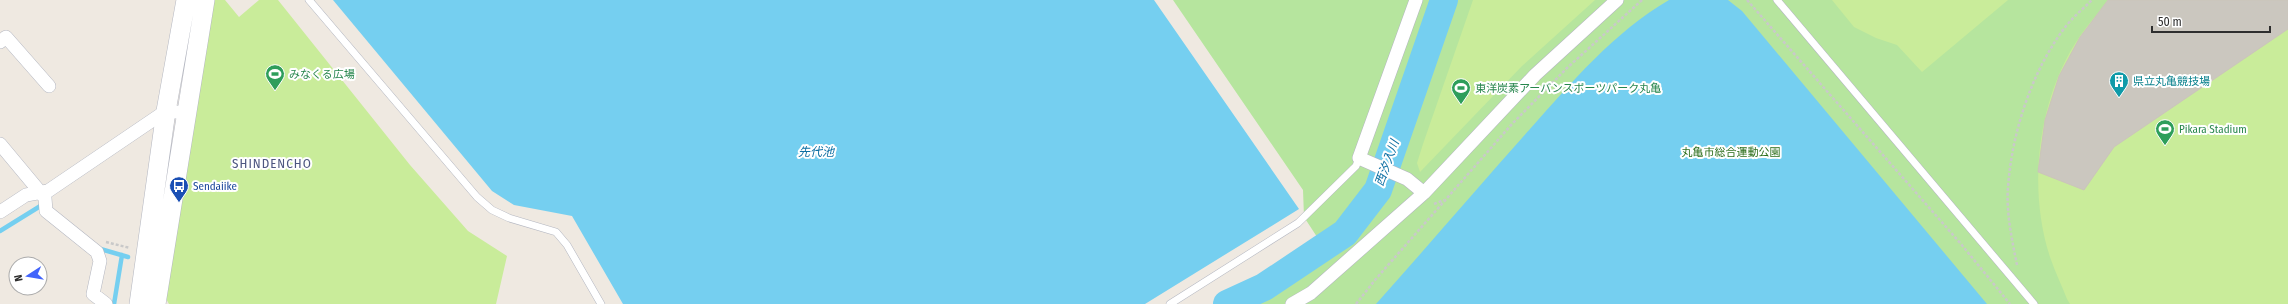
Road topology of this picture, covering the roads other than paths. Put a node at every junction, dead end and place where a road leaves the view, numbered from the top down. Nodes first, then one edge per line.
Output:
1 (186, 0) edge
2 (205, 0) edge
3 (309, 0) edge
4 (1416, 0) edge
5 (1617, 0) edge
6 (1777, 0) edge
7 (0, 42) edge
8 (49, 86) dead end
9 (166, 111) junction
10 (186, 113) junction
11 (0, 144) edge
12 (1359, 158) junction
13 (1424, 193) junction
14 (43, 201) junction
15 (2, 207) edge
16 (106, 304) edge
17 (138, 304) edge
18 (156, 304) edge
19 (601, 304) edge
20 (1170, 304) edge
21 (1292, 304) edge
22 (2034, 304) edge

1 - 9 street
2 - 10 street
3 - 19 lane
4 - 12 street
5 - 13 street
6 - 22 lane
7 - 8 street
9 - 10 street
9 - 14 street
9 - 17 street
10 - 18 street
11 - 14 street
12 - 13 street
12 - 20 lane
13 - 21 street
14 - 15 street
14 - 16 street

